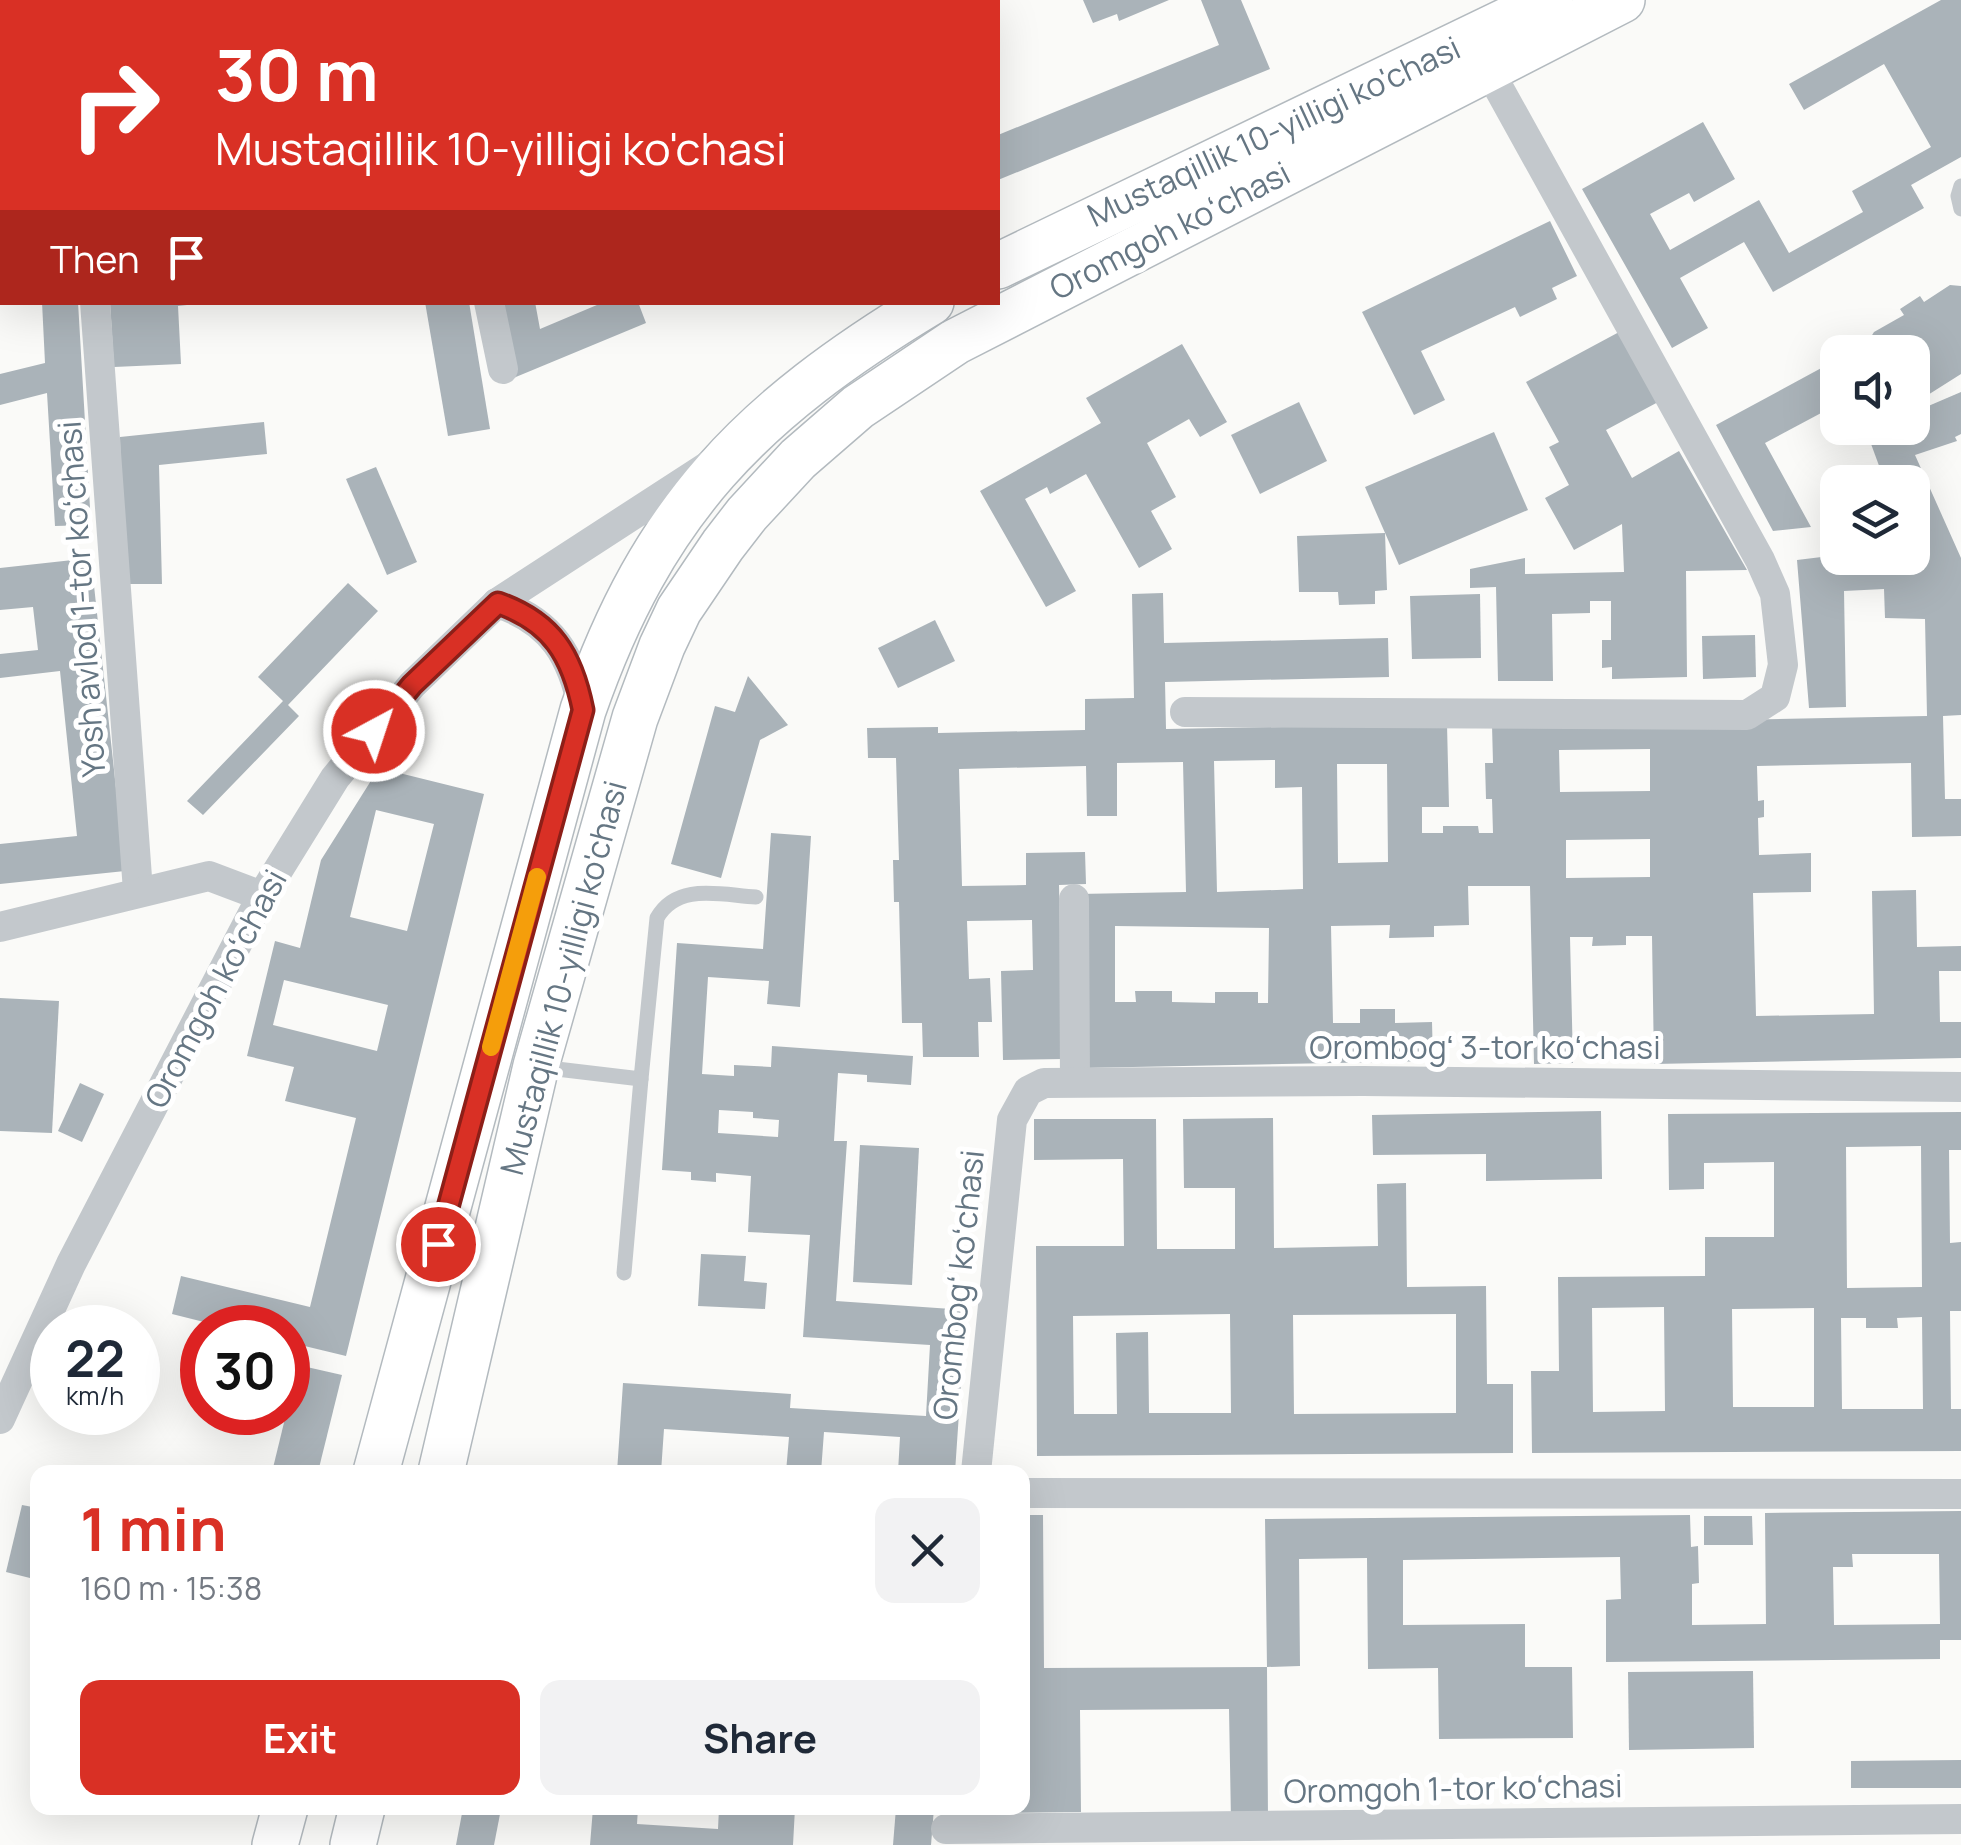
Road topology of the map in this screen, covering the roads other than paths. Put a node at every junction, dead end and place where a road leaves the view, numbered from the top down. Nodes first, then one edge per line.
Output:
1 (1550, 0) edge
2 (1622, 0) edge
3 (1487, 67) junction
4 (1961, 186) edge
5 (1961, 209) edge
6 (1000, 265) edge
7 (95, 305) edge
8 (490, 305) edge
9 (926, 305) edge
10 (503, 369) dead end
11 (736, 448) junction
12 (498, 603) junction
13 (583, 710) junction
14 (1184, 712) dead end
15 (635, 718) joint
16 (138, 891) junction
17 (262, 896) junction
18 (756, 897) dead end
19 (1074, 900) dead end
20 (0, 927) edge
21 (536, 1066) junction
22 (641, 1079) junction
23 (1075, 1080) junction
24 (1961, 1087) edge
25 (1018, 1106) joint
26 (624, 1273) dead end
27 (0, 1419) edge
28 (378, 1465) edge
29 (442, 1465) edge
30 (977, 1465) edge
31 (1030, 1493) edge
32 (1961, 1494) edge
33 (283, 1815) edge
34 (360, 1815) edge
35 (1961, 1818) edge
36 (946, 1827) edge
37 (1676, 1833) edge
38 (275, 1845) edge
39 (353, 1845) edge

1 - 6 main road, Mustaqillik 10-yilligi ko'chasi
2 - 3 main road, Oromgoh koʻchasi
3 - 14 street
3 - 15 main road, Oromgoh koʻchasi
4 - 5 lane
7 - 16 street, Yosh avlod 1-tor koʻchasi
8 - 10 street
9 - 11 main road, Mustaqillik 10-yilligi ko'chasi
11 - 12 street, Mustaqillik 10-yilligi ko'chasi
11 - 13 main road, Mustaqillik 10-yilligi ko'chasi
12 - 13 street
12 - 17 street, Oromgoh koʻchasi
13 - 28 main road, Mustaqillik 10-yilligi ko'chasi
15 - 21 main road, Mustaqillik 10-yilligi ko'chasi
16 - 17 street
16 - 20 street
17 - 27 street, Oromgoh koʻchasi
18 - 22 lane
19 - 23 street
21 - 22 lane
21 - 29 main road, Mustaqillik 10-yilligi ko'chasi
22 - 26 lane
23 - 24 street, Orombogʻ 3-tor koʻchasi
23 - 25 street, Orombogʻ 3-tor koʻchasi
25 - 30 street, Orombogʻ koʻchasi
31 - 32 street
33 - 38 main road
34 - 39 main road
35 - 37 street, Oromgoh 1-tor koʻchasi
36 - 37 street, Oromgoh 1-tor koʻchasi

